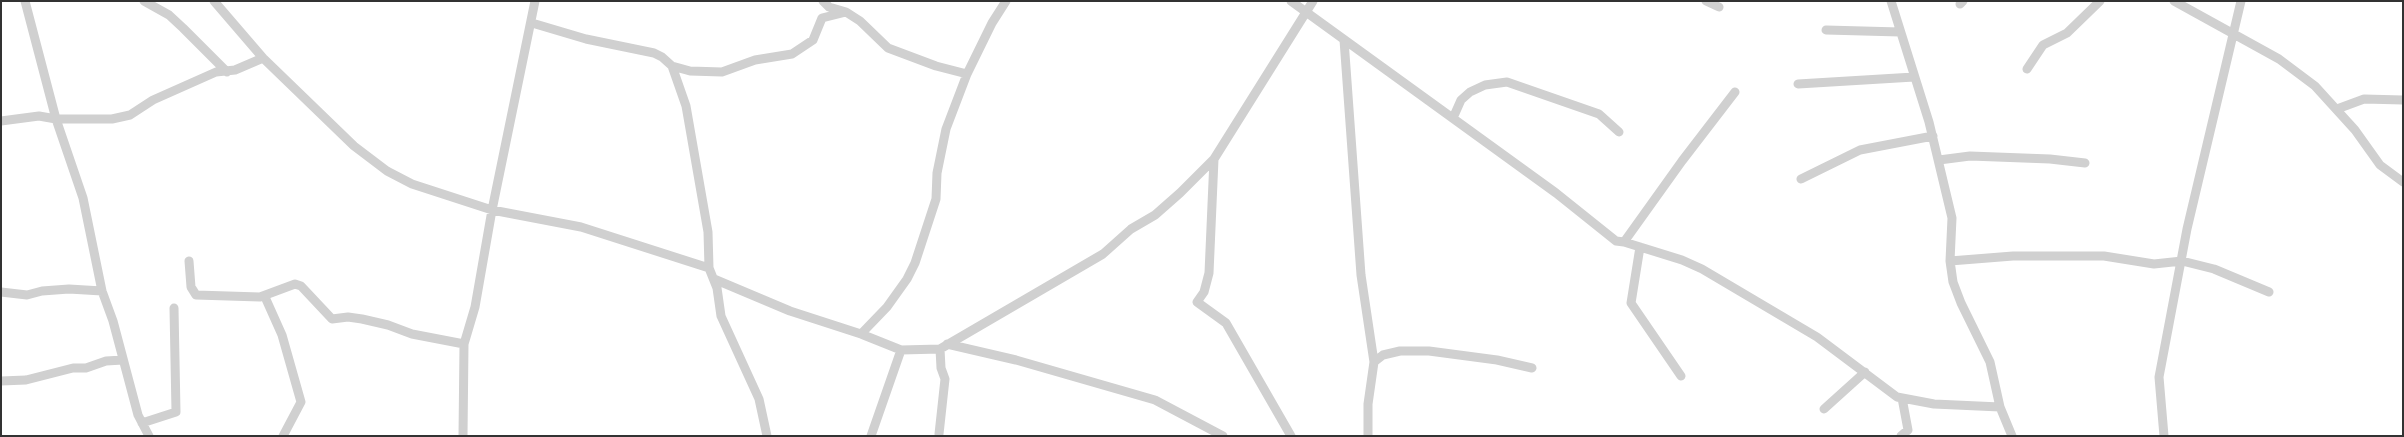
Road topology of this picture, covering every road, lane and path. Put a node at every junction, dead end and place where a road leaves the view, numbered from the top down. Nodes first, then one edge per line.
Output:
1 (25, 1) edge
2 (144, 1) edge
3 (214, 1) edge
4 (535, 1) edge
5 (823, 1) edge
6 (1006, 1) edge
7 (1291, 1) edge
8 (1313, 1) edge
9 (1706, 1) edge
10 (1891, 1) edge
11 (2100, 1) edge
12 (2174, 1) edge
13 (2241, 1) edge
14 (1719, 7) dead end
15 (1306, 11) junction
16 (846, 12) junction
17 (532, 23) junction
18 (1826, 30) dead end
19 (1900, 32) junction
20 (2234, 35) junction
21 (1344, 40) junction
22 (263, 58) junction
23 (672, 66) junction
24 (2028, 69) dead end
25 (227, 72) junction
26 (967, 74) junction
27 (1914, 77) junction
28 (1798, 84) dead end
29 (1735, 92) dead end
30 (2403, 100) edge
31 (2337, 109) junction
32 (1453, 118) junction
33 (56, 119) junction
34 (1, 121) edge
35 (1619, 132) dead end
36 (1933, 136) junction
37 (1214, 159) junction
38 (1939, 160) junction
39 (2084, 163) dead end
40 (1801, 179) dead end
41 (2403, 182) edge
42 (492, 210) junction
43 (1624, 242) junction
44 (1640, 247) junction
45 (189, 261) dead end
46 (1950, 261) junction
47 (2182, 261) junction
48 (709, 268) junction
49 (714, 279) junction
50 (102, 291) junction
51 (1, 292) edge
52 (2269, 292) dead end
53 (265, 297) junction
54 (174, 308) dead end
55 (861, 334) junction
56 (464, 344) junction
57 (943, 346) junction
58 (901, 350) junction
59 (123, 360) junction
60 (1374, 362) junction
61 (1532, 368) dead end
62 (1865, 372) junction
63 (1681, 376) dead end
64 (1, 381) edge
65 (1902, 398) junction
66 (2000, 407) junction
67 (1824, 409) dead end
68 (142, 423) junction
69 (939, 434) dead end
70 (149, 435) edge
71 (283, 436) edge
72 (463, 436) edge
73 (767, 436) edge
74 (871, 436) edge
75 (1223, 436) edge
76 (1291, 436) edge
77 (1368, 436) edge
78 (1901, 436) edge
79 (2012, 436) edge
80 (2164, 436) edge

1 - 33 street
2 - 25 street
3 - 22 street
4 - 17 street
5 - 16 street
6 - 26 street
7 - 15 street
8 - 15 street
9 - 14 street
10 - 19 street
11 - 24 street
12 - 20 street
13 - 20 street
15 - 21 street
15 - 37 street
16 - 23 street
16 - 26 street
17 - 23 street
17 - 42 street
18 - 19 street
19 - 27 street
20 - 31 street
20 - 47 street
21 - 32 street
21 - 60 street
22 - 25 street
22 - 42 street
23 - 48 street
25 - 33 street
26 - 55 street
27 - 28 street
27 - 36 street
29 - 43 street
30 - 31 street
31 - 41 street
32 - 35 street
32 - 43 street
33 - 34 street
33 - 50 street
36 - 38 street
36 - 40 street
37 - 57 street
37 - 76 street
38 - 39 street
38 - 46 street
42 - 48 street
42 - 56 street
43 - 44 street
44 - 62 street
44 - 63 street
45 - 53 street
46 - 47 street
46 - 66 street
47 - 52 street
47 - 80 street
48 - 49 street
49 - 55 street
49 - 73 street
50 - 51 street
50 - 59 street
53 - 56 street
53 - 71 street
54 - 68 street
55 - 58 street
56 - 72 street
57 - 58 street
57 - 69 street
57 - 75 street
58 - 74 street
59 - 64 street
59 - 68 street
60 - 61 street
60 - 77 street
62 - 65 street
62 - 67 street
65 - 66 street
65 - 78 street
66 - 79 street
68 - 70 street

